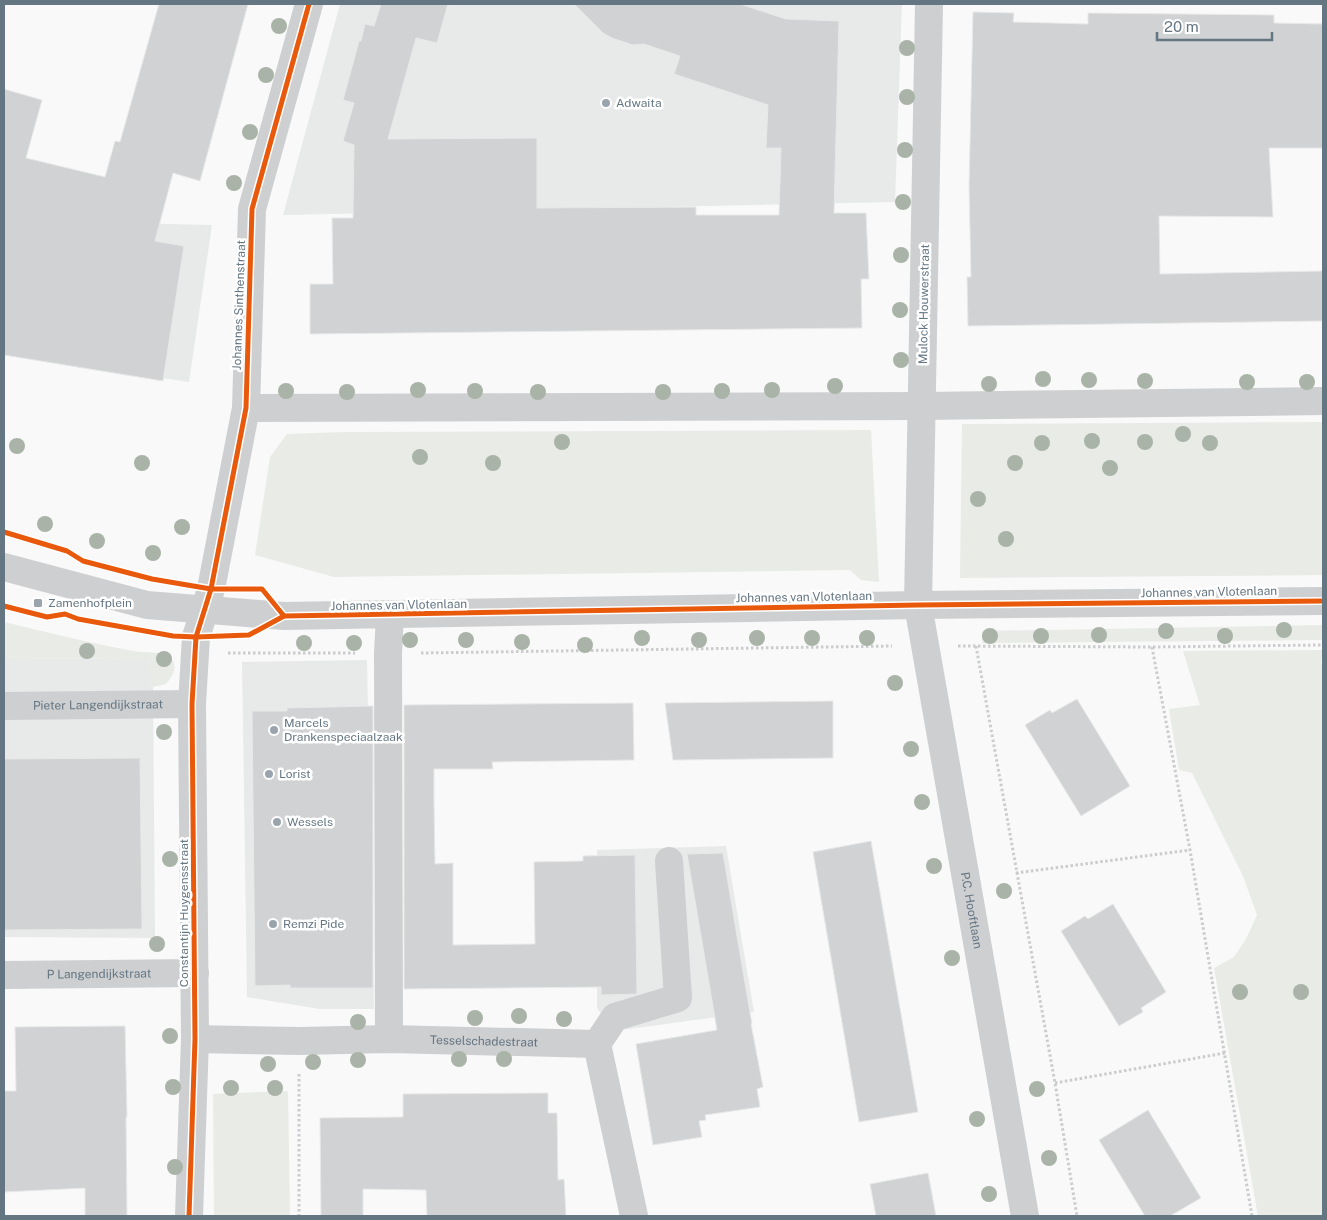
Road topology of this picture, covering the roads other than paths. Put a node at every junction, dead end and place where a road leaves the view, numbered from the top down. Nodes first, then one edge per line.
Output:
1 (309, 4) edge
2 (929, 4) edge
3 (1323, 401) edge
4 (922, 406) junction
5 (246, 408) junction
6 (4, 567) edge
7 (1323, 601) edge
8 (918, 605) junction
9 (204, 611) junction
10 (390, 615) junction
11 (192, 704) junction
12 (4, 706) edge
13 (669, 861) dead end
14 (195, 974) junction
15 (4, 975) edge
16 (195, 1039) junction
17 (389, 1039) junction
18 (597, 1044) junction
19 (190, 1216) edge
20 (634, 1216) edge
21 (1025, 1216) edge

1 - 5 street, Johannes Sinthenstraat
2 - 4 street, Mulock Houwerstraat
3 - 4 street
4 - 5 street
4 - 8 street, Mulock Houwerstraat
5 - 9 street, Johannes Sinthenstraat
6 - 9 street, Johannes van Vlotenlaan
7 - 8 street, Johannes van Vlotenlaan
8 - 10 street, Johannes van Vlotenlaan
8 - 21 street, P.C. Hooftlaan
9 - 10 street, Johannes van Vlotenlaan
9 - 11 street, Constantijn Huygensstraat
10 - 17 street
11 - 12 street, Pieter Langendijkstraat
11 - 14 street, Constantijn Huygensstraat
13 - 18 street
14 - 15 street, P Langendijkstraat
14 - 16 street, Constantijn Huygensstraat
16 - 17 street, Tesselschadestraat
16 - 19 street, Constantijn Huygensstraat
17 - 18 street, Tesselschadestraat
18 - 20 street

